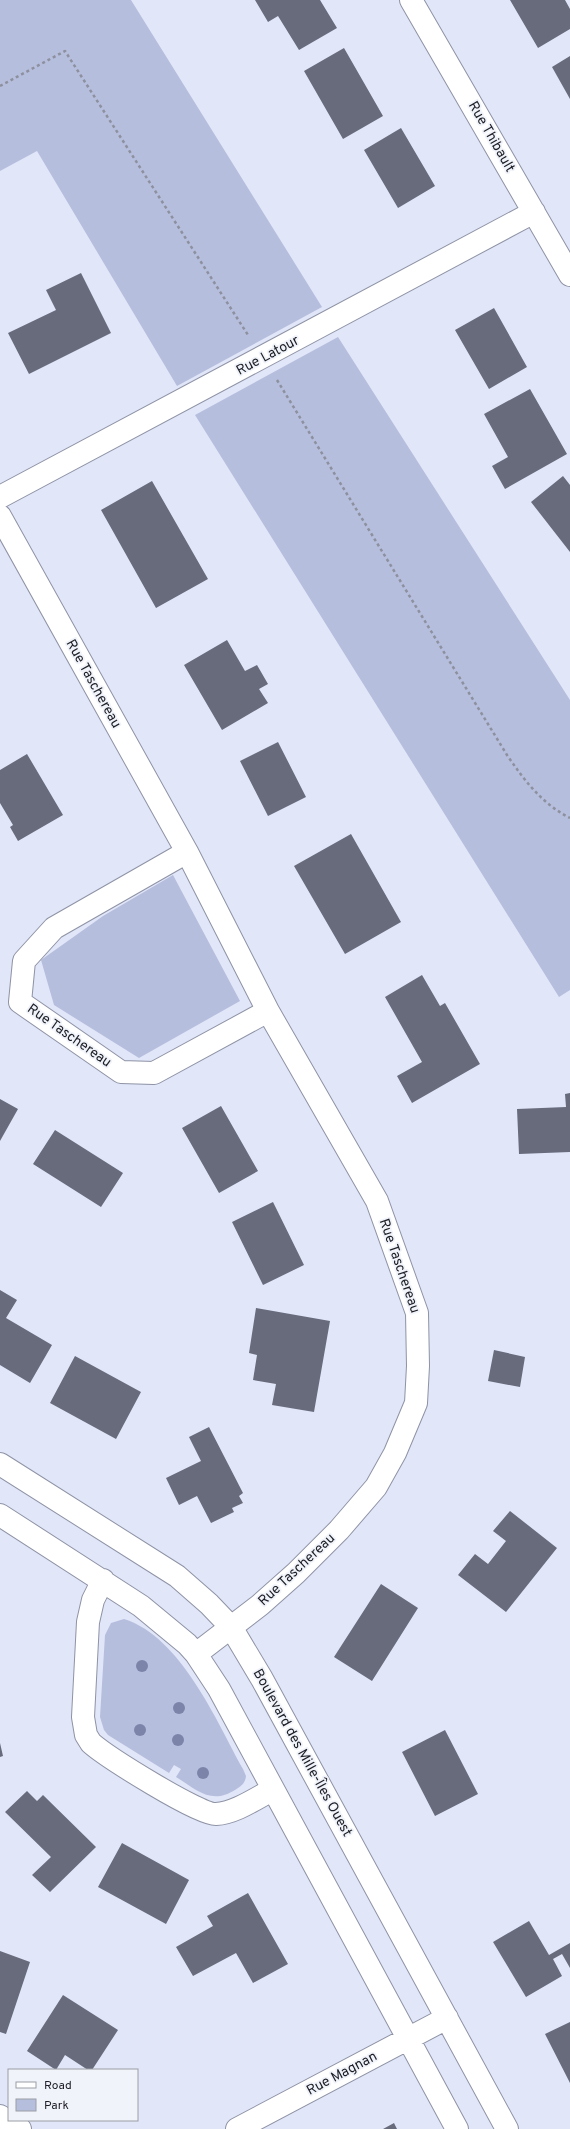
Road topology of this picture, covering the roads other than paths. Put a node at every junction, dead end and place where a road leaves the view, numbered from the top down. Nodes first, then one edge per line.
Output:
1 (412, 0) edge
2 (534, 212) junction
3 (570, 275) edge
4 (0, 497) edge
5 (0, 516) edge
6 (187, 852) junction
7 (268, 1011) junction
8 (0, 1464) edge
9 (0, 1515) edge
10 (103, 1580) junction
11 (231, 1627) junction
12 (196, 1654) junction
13 (272, 1790) junction
14 (447, 2018) junction
15 (408, 2039) junction
16 (0, 2116) edge
17 (20, 2129) edge
18 (237, 2129) edge
19 (457, 2129) edge
20 (507, 2129) edge

1 - 2 street, Rue Thibault
2 - 3 street, Rue Thibault
2 - 4 street, Rue Latour
5 - 6 street, Rue Taschereau
6 - 7 street, Rue Taschereau
6 - 7 street, Rue Taschereau
7 - 11 street, Rue Taschereau
8 - 11 street, Boulevard des Mille-Îles Ouest
9 - 10 street
10 - 12 street
10 - 13 street
11 - 12 street, Rue Taschereau
11 - 14 street, Boulevard des Mille-Îles Ouest
12 - 13 street
13 - 15 street
14 - 15 street, Rue Magnan
14 - 20 street, Boulevard des Mille-Îles Ouest
15 - 18 street, Rue Magnan
15 - 19 street
16 - 17 street

